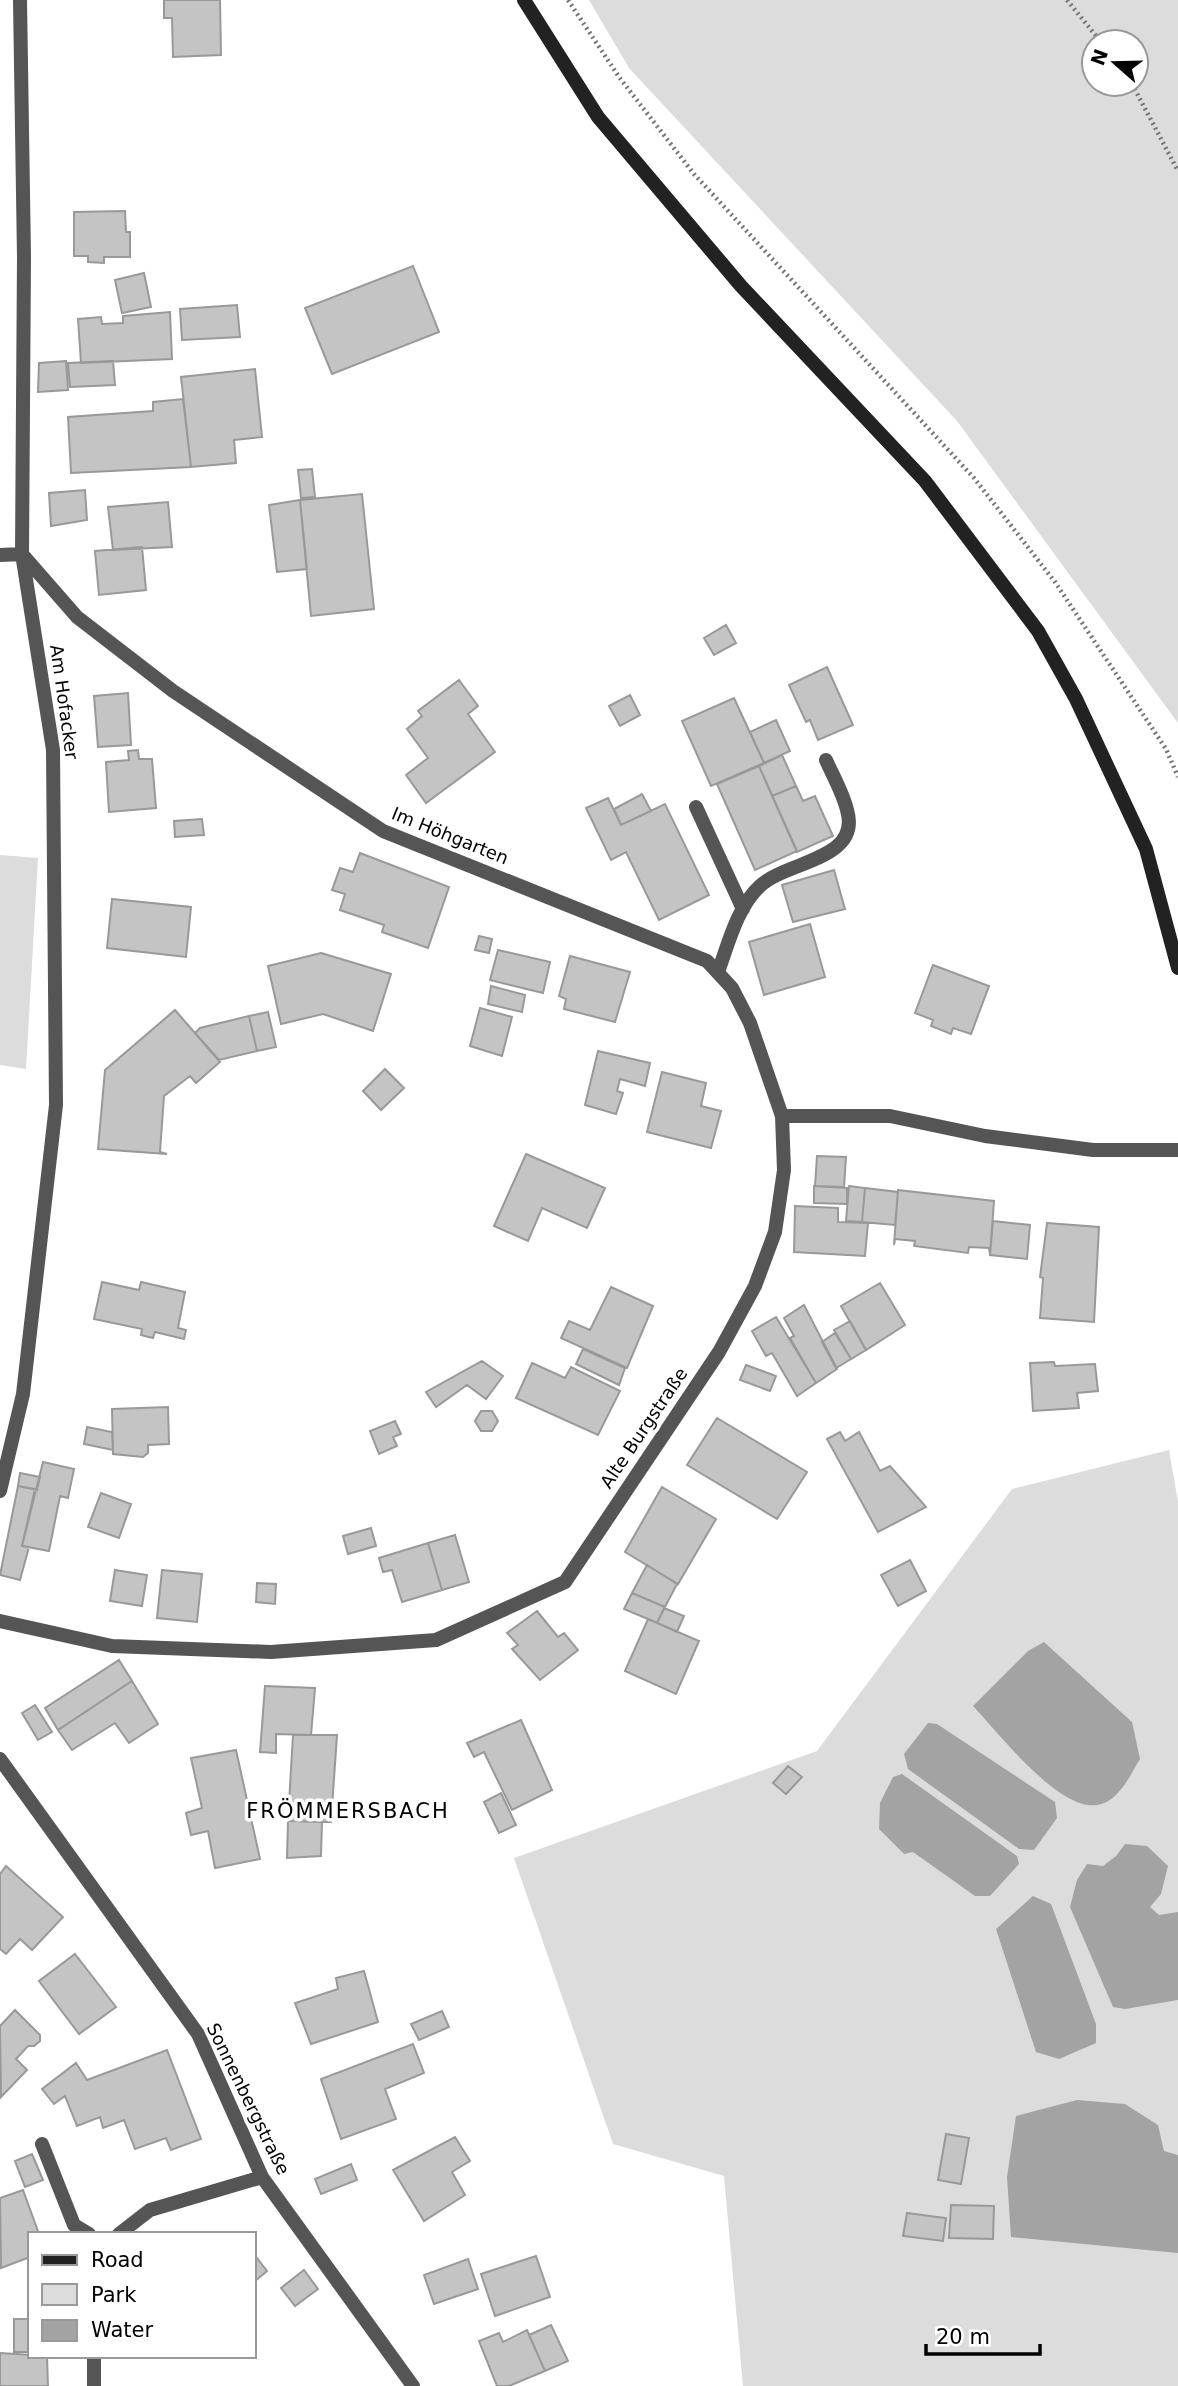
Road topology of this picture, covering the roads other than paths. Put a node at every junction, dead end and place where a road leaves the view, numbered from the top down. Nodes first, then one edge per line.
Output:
1 (20, 0) edge
2 (524, 0) edge
3 (22, 554) junction
4 (0, 555) edge
5 (826, 760) dead end
6 (696, 807) dead end
7 (743, 909) junction
8 (1178, 968) edge
9 (718, 972) junction
10 (782, 1116) junction
11 (1178, 1150) edge
12 (0, 1491) edge
13 (0, 1620) edge
14 (0, 1759) edge
15 (42, 2144) dead end
16 (261, 2177) junction
17 (86, 2232) edge
18 (122, 2232) edge
19 (94, 2358) edge
20 (94, 2386) edge
21 (413, 2386) edge

1 - 3 street, Am Hofacker
2 - 8 main road
3 - 4 street
3 - 9 street, Im Höhgarten
3 - 12 street, Am Hofacker
5 - 7 street
6 - 7 street
7 - 9 street
9 - 10 street, Im Höhgarten
10 - 11 street
10 - 13 street, Alte Burgstraße
14 - 16 street, Sonnenbergstraße
15 - 17 street
16 - 18 street
16 - 21 street, Sonnenbergstraße
19 - 20 street

